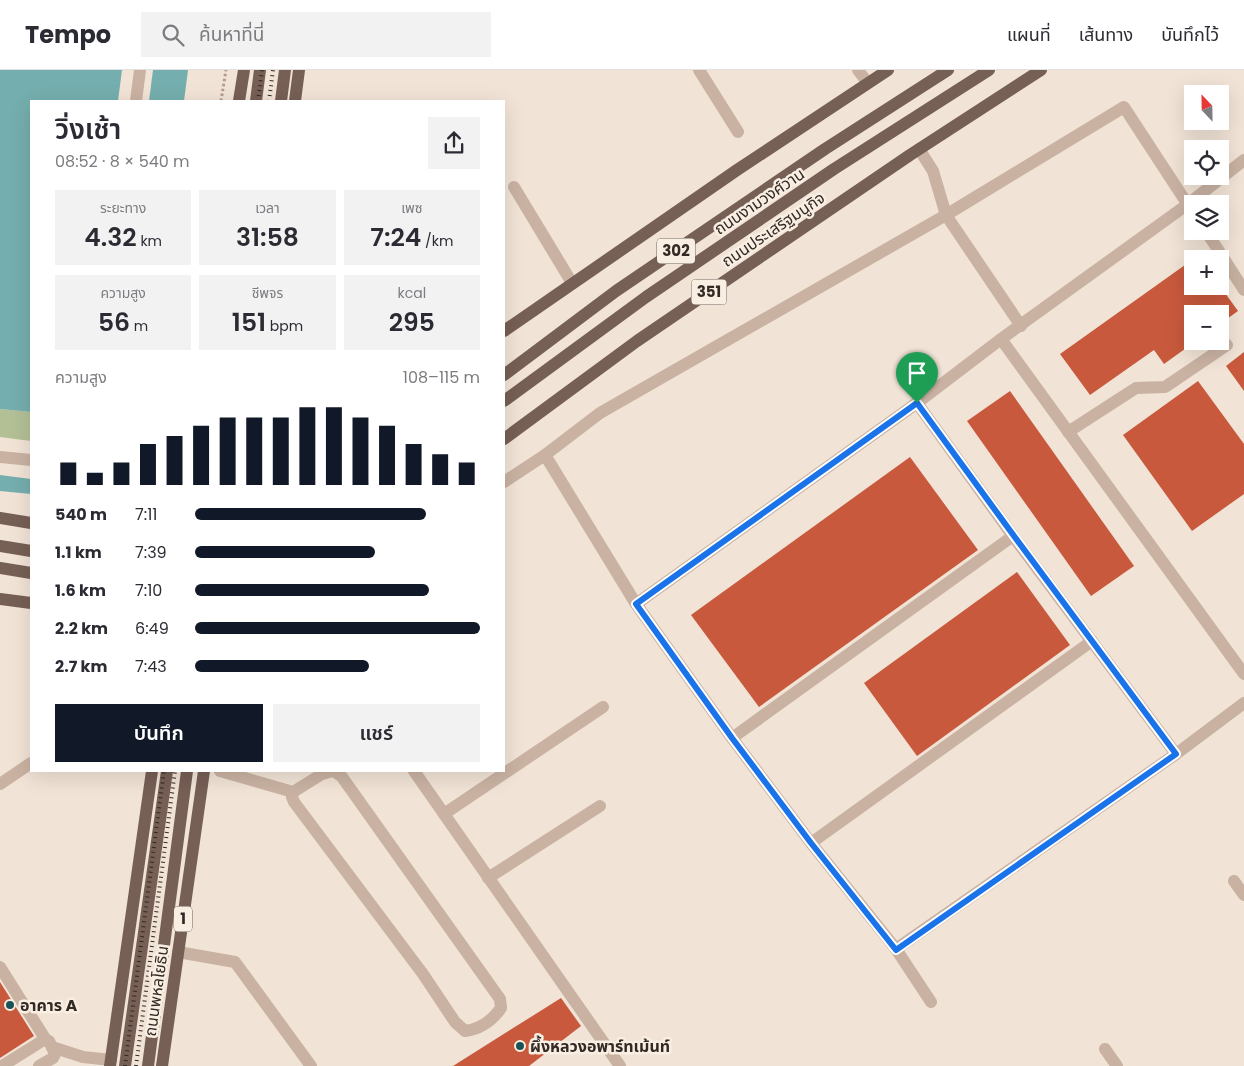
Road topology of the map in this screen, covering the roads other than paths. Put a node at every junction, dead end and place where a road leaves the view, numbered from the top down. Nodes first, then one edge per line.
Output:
1 (140, 70) edge
2 (244, 70) edge
3 (260, 70) edge
4 (286, 70) edge
5 (299, 70) edge
6 (699, 70) edge
7 (858, 70) edge
8 (888, 70) edge
9 (948, 70) edge
10 (988, 70) edge
11 (1040, 70) edge
12 (867, 82) junction
13 (136, 100) edge
14 (239, 100) edge
15 (256, 100) edge
16 (281, 100) edge
17 (295, 100) edge
18 (738, 132) dead end
19 (919, 150) junction
20 (1244, 160) edge
21 (514, 187) dead end
22 (1204, 195) edge
23 (1184, 198) edge
24 (1184, 211) edge
25 (946, 215) junction
26 (1212, 240) edge
27 (572, 283) junction
28 (1244, 290) edge
29 (1021, 326) junction
30 (505, 329) edge
31 (1001, 339) junction
32 (1221, 350) edge
33 (505, 374) edge
34 (505, 400) edge
35 (917, 403) junction
36 (1068, 432) junction
37 (505, 438) edge
38 (544, 455) junction
39 (0, 457) edge
40 (30, 460) edge
41 (505, 481) edge
42 (0, 518) edge
43 (30, 523) edge
44 (1014, 536) junction
45 (0, 546) edge
46 (30, 551) edge
47 (0, 568) edge
48 (30, 572) edge
49 (0, 599) edge
50 (30, 603) edge
51 (636, 604) junction
52 (1092, 641) junction
53 (1244, 674) edge
54 (1244, 704) edge
55 (603, 707) dead end
56 (732, 738) junction
57 (1176, 754) junction
58 (30, 764) edge
59 (152, 772) edge
60 (167, 772) edge
61 (188, 772) edge
62 (204, 772) edge
63 (223, 772) edge
64 (329, 772) edge
65 (334, 772) edge
66 (415, 772) edge
67 (0, 784) edge
68 (293, 792) junction
69 (600, 806) dead end
70 (444, 814) junction
71 (811, 843) junction
72 (488, 878) junction
73 (1234, 881) dead end
74 (1244, 895) edge
75 (896, 950) junction
76 (178, 952) junction
77 (0, 967) edge
78 (931, 1002) dead end
79 (49, 1043) junction
80 (1105, 1049) dead end
81 (111, 1063) edge
82 (2, 1066) edge
83 (39, 1066) edge
84 (125, 1066) edge
85 (148, 1066) edge
86 (162, 1066) edge
87 (310, 1066) edge
88 (620, 1066) edge
89 (1117, 1066) edge

1 - 13 street
2 - 14 main road
3 - 15 main road
4 - 16 main road
5 - 17 main road
6 - 18 street
7 - 12 street
8 - 12 main road
9 - 33 main road, ถนนงามวงศ์วาน / 302
10 - 34 main road, ถนนงามวงศ์วาน / 302
11 - 19 main road, ถนนประเสริฐมนูกิจ / 351
12 - 27 main road
19 - 25 street
19 - 37 main road, ถนนประเสริฐมนูกิจ / 351
20 - 22 street
21 - 27 street
23 - 25 street
24 - 29 street
25 - 29 street
25 - 38 street
26 - 28 street
27 - 30 main road
29 - 31 street
31 - 35 street
31 - 36 street
32 - 36 street
35 - 44 street
35 - 51 street
36 - 53 street
38 - 41 street
38 - 51 street
39 - 40 street
42 - 43 main road
44 - 52 street
44 - 56 street
45 - 46 main road
47 - 48 main road
49 - 50 main road
51 - 56 street
52 - 57 street
52 - 71 street
54 - 57 street
55 - 70 street
56 - 71 street
57 - 75 street
58 - 67 street
59 - 81 main road
60 - 84 main road, ถนนพหลโยธิน
61 - 85 main road, ถนนพหลโยธิน
62 - 76 main road, ถนนพหลโยธิน / 1
63 - 68 street
64 - 68 street
65 - 68 street
66 - 70 street
69 - 72 street
70 - 72 street
71 - 75 street
72 - 88 street
73 - 74 street
75 - 78 street
76 - 86 main road, ถนนพหลโยธิน / 1
76 - 87 street
77 - 79 street
79 - 81 street
79 - 82 street
79 - 83 street
80 - 89 street

